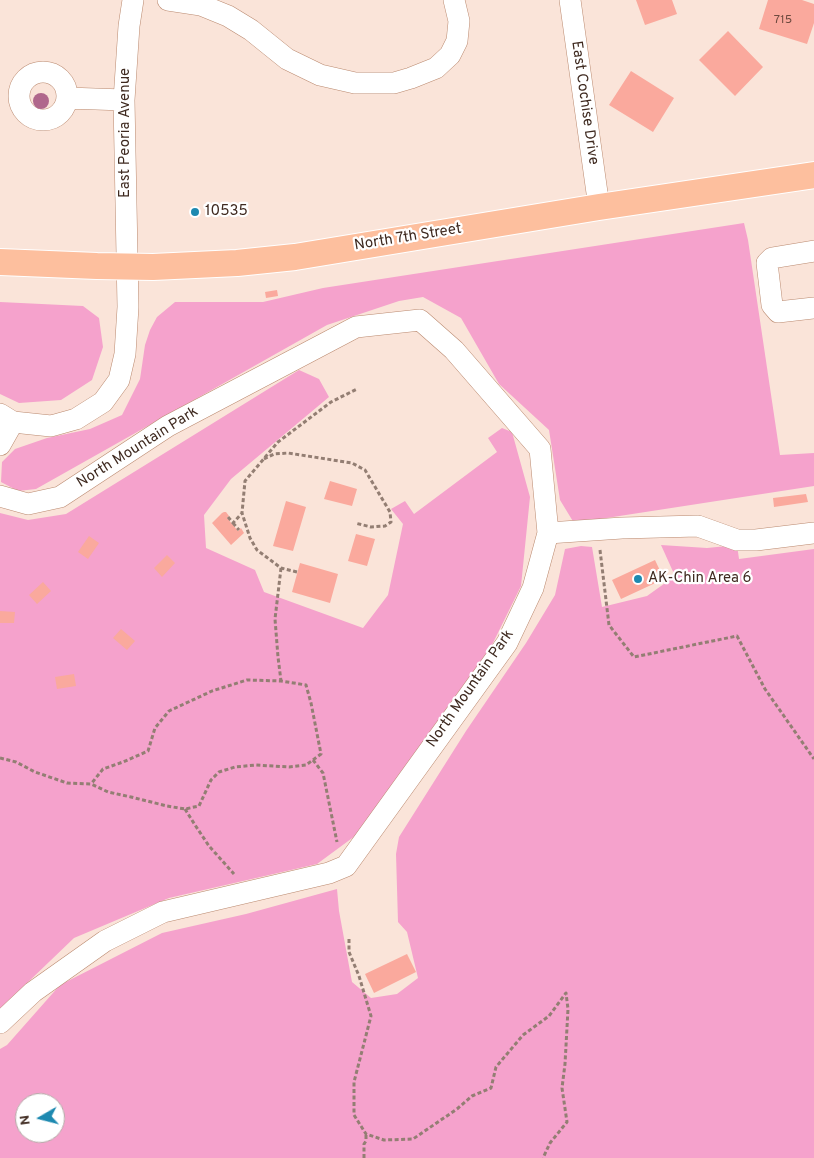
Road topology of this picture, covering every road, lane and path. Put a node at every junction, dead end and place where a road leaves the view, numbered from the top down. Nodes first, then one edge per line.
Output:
1 (133, 0) edge
2 (168, 0) edge
3 (454, 0) edge
4 (570, 0) edge
5 (67, 98) dead end
6 (124, 100) junction
7 (814, 175) edge
8 (598, 207) junction
9 (814, 251) edge
10 (0, 262) edge
11 (127, 267) junction
12 (814, 308) edge
13 (357, 388) dead end
14 (6, 418) edge
15 (0, 445) edge
16 (264, 459) junction
17 (0, 496) edge
18 (242, 513) junction
19 (228, 517) dead end
20 (233, 523) junction
21 (355, 523) dead end
22 (239, 530) dead end
23 (598, 530) junction
24 (814, 533) edge
25 (548, 534) junction
26 (281, 568) junction
27 (297, 572) dead end
28 (281, 681) junction
29 (0, 758) edge
30 (313, 760) junction
31 (814, 760) edge
32 (92, 784) junction
33 (185, 809) junction
34 (338, 848) dead end
35 (269, 887) junction
36 (349, 939) dead end
37 (0, 1023) edge
38 (366, 1134) junction
39 (364, 1158) edge
40 (543, 1158) edge

1 - 6 street, East Peoria Avenue
2 - 3 street
4 - 8 street, East Cochise Drive
5 - 6 street
6 - 11 street, East Peoria Avenue
7 - 8 main road, North 7th Street
8 - 11 main road, North 7th Street
9 - 12 street
10 - 11 main road, North 7th Street
11 - 14 street
13 - 16 path
14 - 15 street
16 - 18 path
16 - 21 path
17 - 25 street, North Mountain Park
18 - 20 path
18 - 26 path
19 - 20 path
20 - 22 path
23 - 24 street
23 - 25 street
23 - 31 path
25 - 35 street, North Mountain Park
26 - 27 path
26 - 28 path
28 - 30 path
28 - 32 path
29 - 32 path
30 - 33 path
30 - 34 path
32 - 33 path
33 - 35 path
35 - 37 street, North Mountain Park
36 - 38 path
38 - 39 path
38 - 40 path

